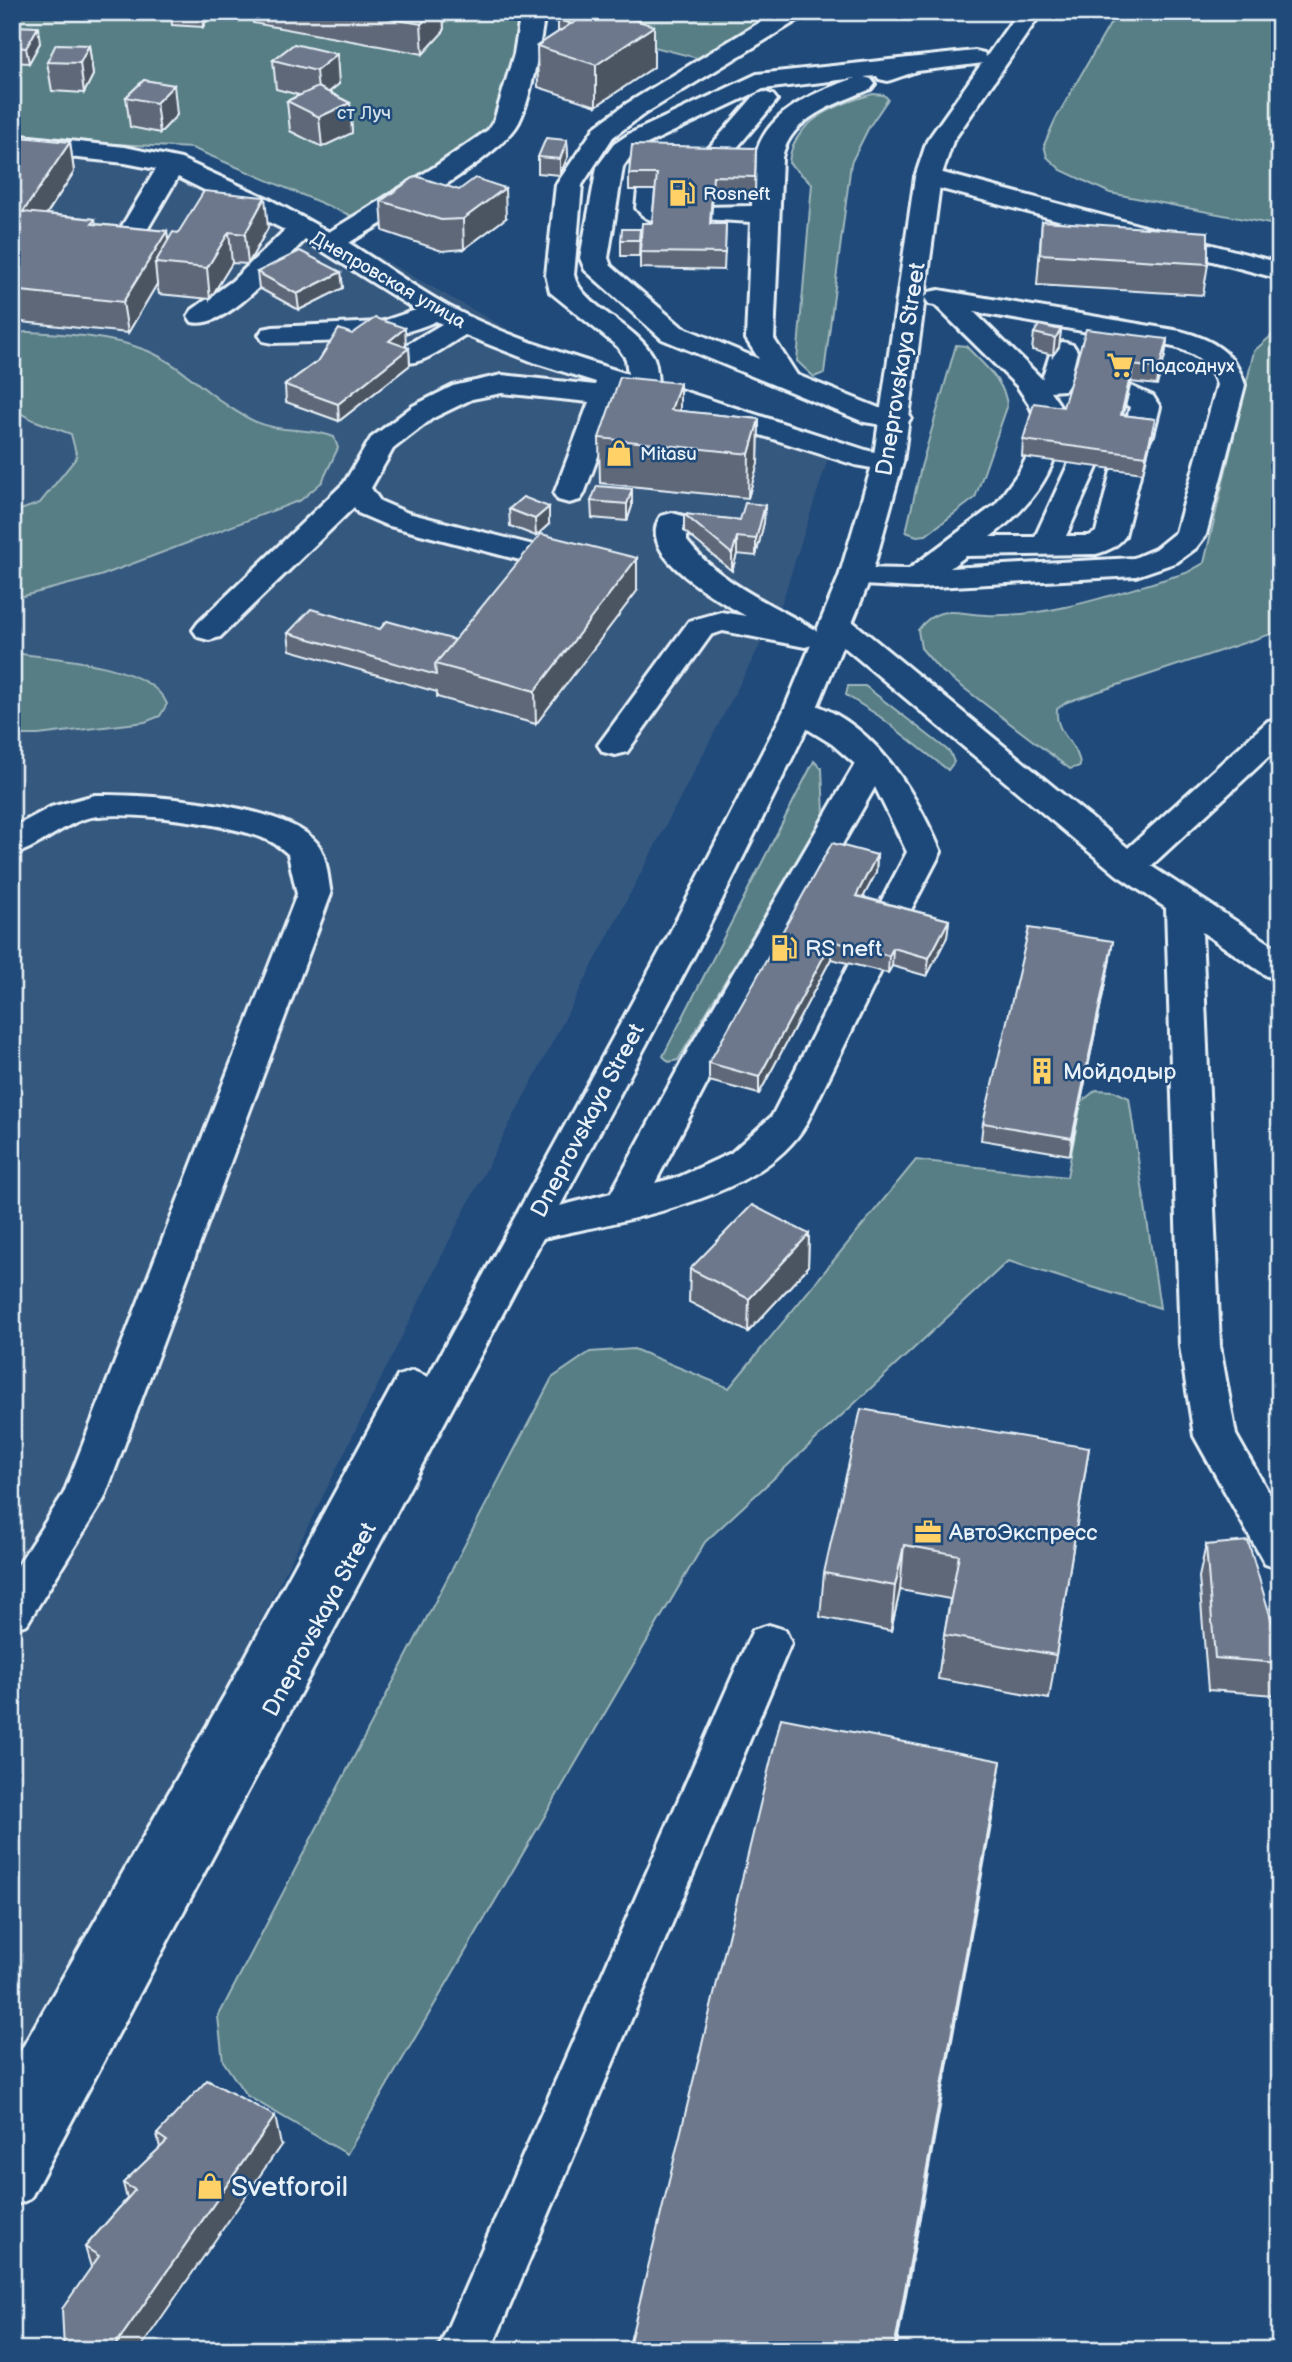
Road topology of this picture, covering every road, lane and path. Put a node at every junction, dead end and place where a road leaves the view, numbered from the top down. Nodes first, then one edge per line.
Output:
1 (533, 12) edge
2 (794, 12) edge
3 (1007, 12) edge
4 (1030, 12) edge
5 (526, 54) junction
6 (975, 58) junction
7 (552, 60) edge
8 (912, 64) junction
9 (862, 84) junction
10 (764, 100) junction
11 (12, 143) edge
12 (658, 154) edge
13 (710, 163) edge
14 (172, 165) junction
15 (928, 177) junction
16 (712, 213) edge
17 (765, 214) junction
18 (302, 229) junction
19 (127, 241) edge
20 (330, 243) junction
21 (1280, 271) edge
22 (929, 296) junction
23 (437, 311) junction
24 (202, 316) dead end
25 (463, 324) junction
26 (273, 335) dead end
27 (1063, 351) dead end
28 (408, 356) edge
29 (787, 381) junction
30 (1058, 385) junction
31 (609, 386) junction
32 (644, 387) junction
33 (1128, 394) edge
34 (885, 417) junction
35 (1050, 422) edge
36 (1138, 435) edge
37 (819, 443) junction
38 (729, 446) edge
39 (1040, 459) edge
40 (876, 460) junction
41 (1083, 465) edge
42 (1126, 471) edge
43 (356, 488) junction
44 (569, 494) dead end
45 (672, 522) dead end
46 (1047, 544) junction
47 (960, 547) junction
48 (609, 574) edge
49 (855, 577) junction
50 (916, 579) junction
51 (209, 630) dead end
52 (820, 631) junction
53 (800, 710) junction
54 (1280, 728) edge
55 (615, 745) dead end
56 (873, 761) junction
57 (12, 844) edge
58 (1129, 867) junction
59 (1183, 902) junction
60 (888, 921) edge
61 (1251, 947) junction
62 (866, 967) edge
63 (1280, 967) edge
64 (1280, 981) edge
65 (624, 1206) junction
66 (530, 1227) junction
67 (1280, 1552) edge
68 (12, 1611) edge
69 (769, 1643) dead end
70 (12, 2114) edge
71 (12, 2182) edge
72 (464, 2350) edge

1 - 5 main road
2 - 32 main road
3 - 6 main road, Dneprovskaya Street
4 - 15 main road, Dneprovskaya Street
5 - 7 main road
5 - 20 main road
6 - 8 main road
6 - 34 main road, Dneprovskaya Street
8 - 9 main road
8 - 29 main road
9 - 10 main road
9 - 17 main road
10 - 12 main road
10 - 13 main road
11 - 14 main road, Днепровская улица
14 - 18 main road, Днепровская улица
14 - 19 main road
15 - 21 main road
15 - 22 main road, Dneprovskaya Street
16 - 17 main road
17 - 29 main road
18 - 20 main road, Днепровская улица
18 - 24 main road
20 - 23 main road, Днепровская улица
22 - 30 main road
22 - 34 main road, Dneprovskaya Street
22 - 50 main road
23 - 25 main road, Днепровская улица
23 - 26 main road
25 - 28 main road
25 - 31 main road, Днепровская улица
27 - 30 main road
29 - 34 main road
30 - 35 main road
31 - 32 main road, Днепровская улица
31 - 43 main road
31 - 44 main road
32 - 37 main road, Днепровская улица
33 - 36 main road
34 - 40 main road, Dneprovskaya Street
37 - 38 main road
37 - 40 main road, Днепровская улица
39 - 47 main road
40 - 49 main road, Dneprovskaya Street
40 - 52 main road, Dneprovskaya Street
41 - 46 main road
42 - 46 main road
43 - 48 main road
43 - 51 main road
45 - 52 main road
46 - 47 main road
47 - 50 main road
49 - 50 main road
49 - 52 main road, Dneprovskaya Street
52 - 53 main road, Dneprovskaya Street
52 - 55 main road
52 - 58 main road
52 - 70 main road, Dneprovskaya Street
53 - 56 main road
53 - 66 main road, Dneprovskaya Street
54 - 58 main road
56 - 60 main road
56 - 65 main road
57 - 68 main road
58 - 59 main road
59 - 61 main road
59 - 67 main road
61 - 63 main road
61 - 64 main road
62 - 65 main road
65 - 66 main road
66 - 71 main road, Dneprovskaya Street
69 - 72 main road

